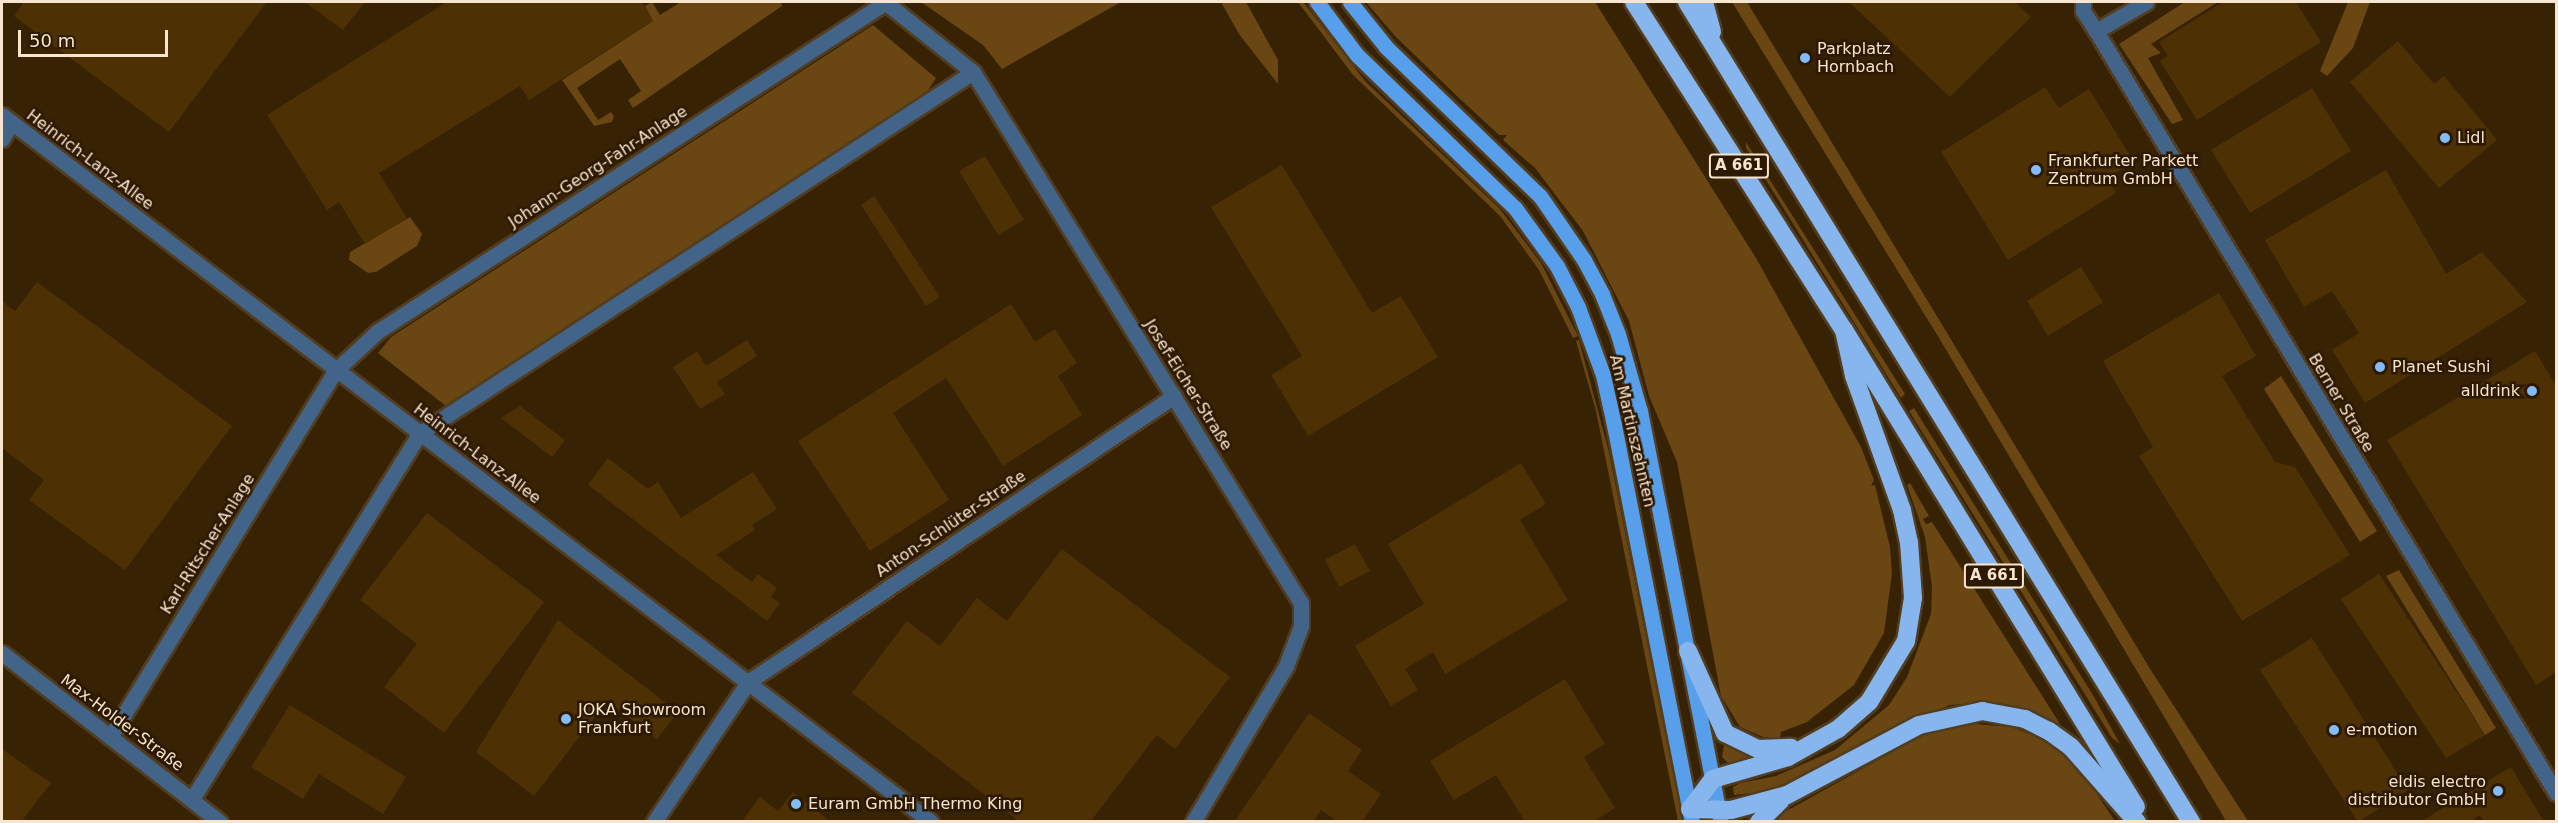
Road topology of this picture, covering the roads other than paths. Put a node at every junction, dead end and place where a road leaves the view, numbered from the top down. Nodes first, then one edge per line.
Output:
1 (885, 2) edge
2 (1317, 2) edge
3 (1350, 2) edge
4 (1634, 2) edge
5 (1687, 2) edge
6 (1704, 2) edge
7 (2083, 2) edge
8 (2146, 2) edge
9 (2096, 31) junction
10 (1717, 51) junction
11 (973, 72) junction
12 (6, 119) edge
13 (2, 139) edge
14 (1844, 330) junction
15 (336, 370) junction
16 (1174, 396) junction
17 (420, 433) junction
18 (1688, 651) junction
19 (2, 653) edge
20 (748, 682) junction
21 (110, 737) junction
22 (1820, 742) junction
23 (1713, 779) junction
24 (2556, 793) edge
25 (1787, 795) junction
26 (192, 799) junction
27 (1691, 815) edge
28 (1720, 817) edge
29 (220, 822) edge
30 (654, 822) edge
31 (931, 822) edge
32 (1193, 822) edge
33 (1759, 822) edge
34 (2137, 822) edge
35 (2145, 822) edge
36 (2191, 822) edge

1 - 11 street, Josef-Eicher-Straße
1 - 15 street, Johann-Georg-Fahr-Anlage
2 - 27 main road, Am Martinszehnten
3 - 18 main road, Am Martinszehnten
4 - 14 highway, A 661
5 - 10 highway, A 661
6 - 10 highway, A 661
7 - 9 street, Berner Straße
8 - 9 street
9 - 24 street, Berner Straße
10 - 36 highway, A 661
11 - 16 street, Josef-Eicher-Straße
11 - 17 street
12 - 13 street
12 - 15 street, Heinrich-Lanz-Allee
14 - 22 highway, A 661
14 - 35 highway, A 661
15 - 17 street, Heinrich-Lanz-Allee
15 - 21 street, Karl-Ritscher-Anlage
16 - 20 street, Anton-Schlüter-Straße
16 - 32 street, Josef-Eicher-Straße
17 - 20 street, Heinrich-Lanz-Allee
17 - 26 street
18 - 22 highway, A 661
18 - 23 main road, Am Martinszehnten
19 - 21 street, Max-Holder-Straße
20 - 30 street
20 - 31 street, Heinrich-Lanz-Allee
21 - 26 street, Max-Holder-Straße
22 - 23 highway, A 661
23 - 27 highway
23 - 28 main road, Am Martinszehnten
25 - 28 highway
25 - 33 highway
25 - 34 highway
26 - 29 street, Max-Holder-Straße
27 - 28 highway

